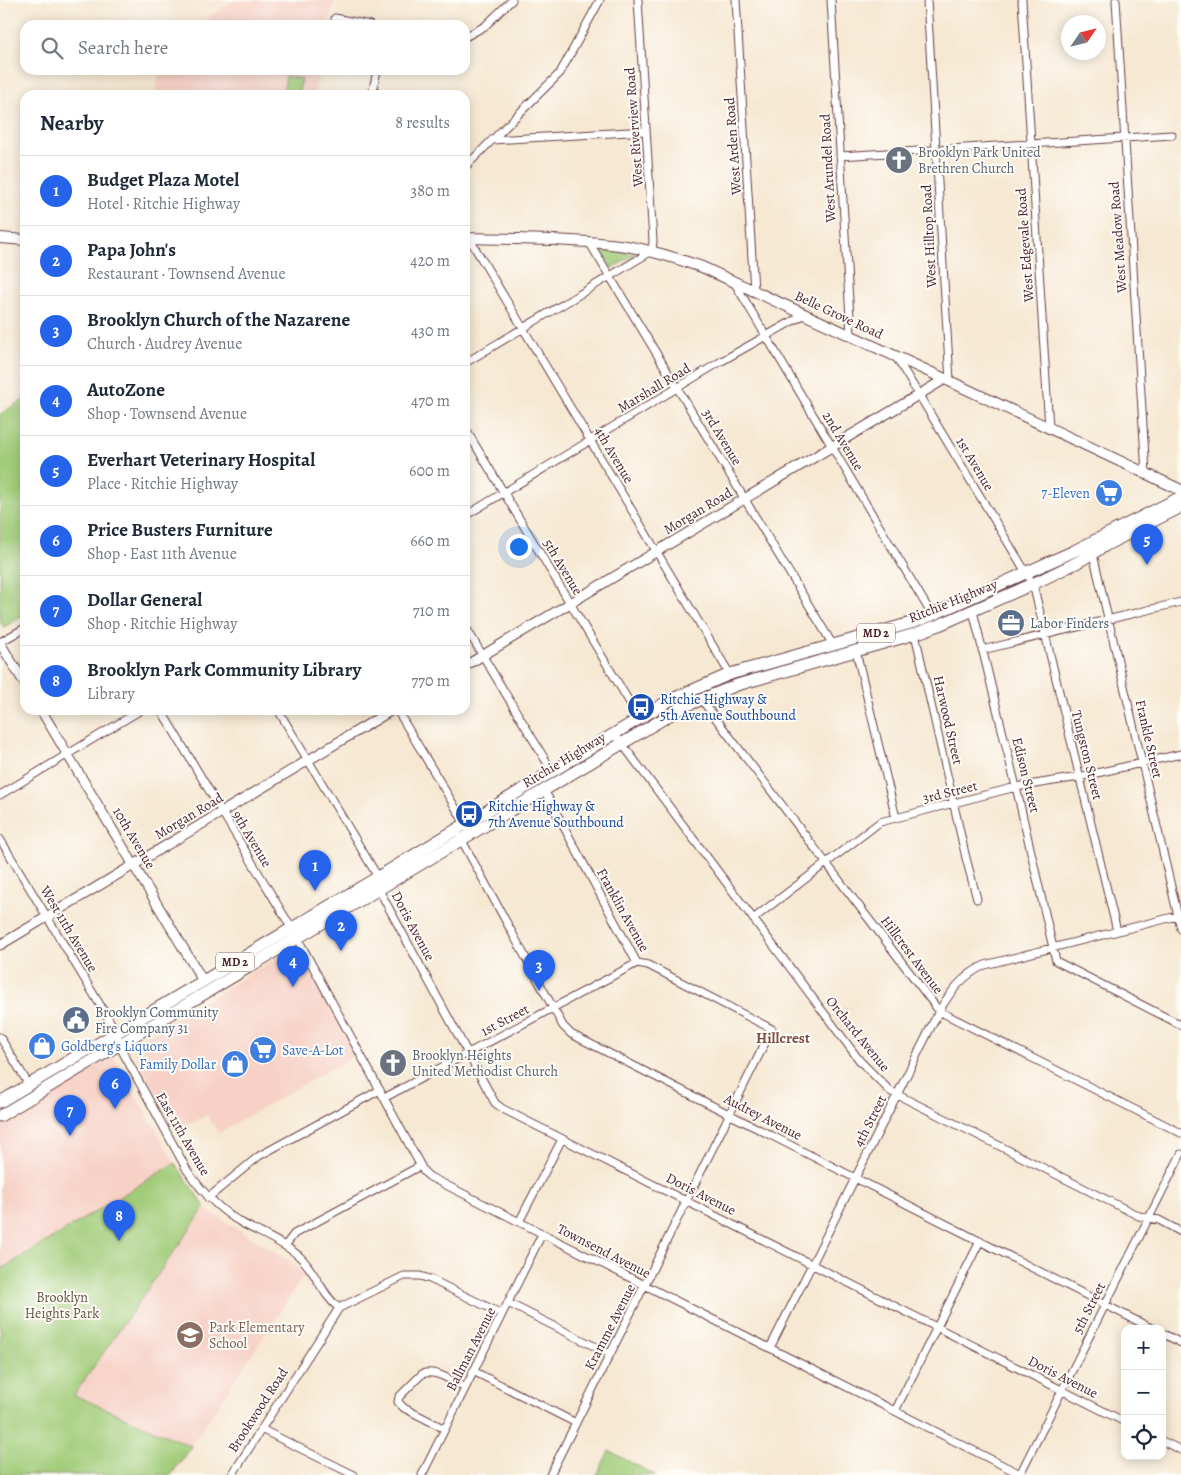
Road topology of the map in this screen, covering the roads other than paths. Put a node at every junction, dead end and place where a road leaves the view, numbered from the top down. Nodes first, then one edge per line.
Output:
1 (512, 0) edge
2 (600, 0) edge
3 (638, 0) edge
4 (736, 0) edge
5 (831, 0) edge
6 (927, 0) edge
7 (1022, 0) edge
8 (1116, 0) edge
9 (335, 18) dead end
10 (345, 20) edge
11 (470, 34) edge
12 (376, 75) edge
13 (373, 90) edge
14 (646, 130) junction
15 (1172, 135) dead end
16 (1125, 138) junction
17 (492, 140) junction
18 (1031, 144) junction
19 (936, 150) junction
20 (840, 156) junction
21 (470, 163) edge
22 (0, 238) edge
23 (470, 238) edge
24 (20, 240) edge
25 (589, 242) junction
26 (470, 243) edge
27 (652, 252) junction
28 (610, 277) junction
29 (732, 280) junction
30 (754, 290) junction
31 (805, 314) junction
32 (523, 328) junction
33 (851, 335) junction
34 (766, 337) junction
35 (895, 356) junction
36 (470, 360) edge
37 (948, 380) junction
38 (677, 388) junction
39 (918, 395) junction
40 (1049, 428) junction
41 (470, 436) edge
42 (590, 441) junction
43 (832, 447) junction
44 (1146, 472) junction
45 (1181, 490) edge
46 (504, 492) junction
47 (1181, 497) edge
48 (744, 499) junction
49 (1181, 507) edge
50 (470, 513) edge
51 (657, 552) junction
52 (1093, 554) junction
53 (1026, 573) junction
54 (1032, 584) junction
55 (1181, 602) edge
56 (570, 603) junction
57 (973, 610) junction
58 (932, 614) junction
59 (1108, 619) junction
60 (20, 631) edge
61 (470, 634) edge
62 (915, 634) junction
63 (1045, 634) junction
64 (0, 642) edge
65 (833, 645) junction
66 (982, 650) junction
67 (856, 651) junction
68 (483, 656) junction
69 (470, 663) edge
70 (730, 674) junction
71 (20, 676) edge
72 (737, 685) junction
73 (701, 699) junction
74 (43, 715) edge
75 (133, 715) edge
76 (164, 715) edge
77 (281, 715) edge
78 (384, 715) edge
79 (400, 715) edge
80 (639, 718) junction
81 (614, 733) junction
82 (621, 743) junction
83 (67, 754) junction
84 (1181, 754) edge
85 (308, 760) junction
86 (1142, 763) junction
87 (552, 771) junction
88 (1079, 777) junction
89 (1016, 787) junction
90 (544, 790) junction
91 (0, 795) edge
92 (955, 804) junction
93 (222, 812) junction
94 (896, 818) junction
95 (460, 826) junction
96 (467, 837) junction
97 (0, 839) edge
98 (826, 863) junction
99 (134, 865) junction
100 (378, 877) junction
101 (379, 890) junction
102 (977, 899) dead end
103 (1179, 915) edge
104 (47, 917) junction
105 (753, 919) junction
106 (291, 928) junction
107 (1181, 929) edge
108 (1117, 931) junction
109 (298, 939) junction
110 (0, 945) edge
111 (1053, 946) junction
112 (637, 963) junction
113 (203, 981) junction
114 (553, 1008) junction
115 (939, 1012) junction
116 (1181, 1025) edge
117 (772, 1030) joint
118 (117, 1032) junction
119 (0, 1037) edge
120 (119, 1045) junction
121 (467, 1054) junction
122 (29, 1085) junction
123 (380, 1090) junction
124 (897, 1095) junction
125 (384, 1098) junction
126 (0, 1102) edge
127 (730, 1115) junction
128 (0, 1116) edge
129 (1181, 1133) edge
130 (562, 1139) junction
131 (1181, 1154) edge
132 (420, 1166) junction
133 (855, 1178) junction
134 (208, 1198) junction
135 (686, 1201) junction
136 (1149, 1218) junction
137 (520, 1222) junction
138 (1181, 1232) edge
139 (542, 1234) junction
140 (980, 1241) junction
141 (285, 1246) junction
142 (812, 1264) junction
143 (645, 1285) junction
144 (508, 1303) junction
145 (1105, 1304) junction
146 (339, 1308) junction
147 (502, 1314) junction
148 (1145, 1325) edge
149 (937, 1327) junction
150 (1166, 1335) edge
151 (1181, 1343) edge
152 (770, 1348) junction
153 (610, 1354) junction
154 (474, 1371) junction
155 (465, 1388) junction
156 (1062, 1390) junction
157 (895, 1411) junction
158 (1121, 1420) edge
159 (576, 1422) junction
160 (261, 1429) junction
161 (445, 1429) junction
162 (1166, 1443) edge
163 (1181, 1450) edge
164 (1021, 1474) edge
165 (232, 1475) edge
166 (354, 1475) edge
167 (422, 1475) edge
168 (550, 1475) edge

1 - 11 street
2 - 17 street
3 - 14 street, West Riverview Road
4 - 30 street, West Arden Road
5 - 20 street, West Arundel Road
6 - 19 street, West Hilltop Road
7 - 18 street, West Edgevale Road
8 - 16 street, West Meadow Road
9 - 10 street
12 - 13 street
14 - 17 street
14 - 27 street, West Riverview Road
15 - 16 street
16 - 18 street
16 - 44 street, West Meadow Road
17 - 21 street
18 - 19 street
18 - 40 street, West Edgevale Road
19 - 20 street
19 - 37 street, West Hilltop Road
20 - 33 street, West Arundel Road
22 - 24 main road
23 - 25 main road, Belle Grove Road
25 - 27 main road, Belle Grove Road
25 - 28 street, 3rd Avenue
26 - 32 street, 4th Avenue
27 - 28 street
27 - 29 main road, Belle Grove Road
28 - 32 street
28 - 38 street, 3rd Avenue
29 - 30 main road, Belle Grove Road
29 - 34 street, 2nd Avenue
30 - 31 main road, Belle Grove Road
31 - 33 main road, Belle Grove Road
31 - 34 street, Marshall Road
32 - 36 street
32 - 42 street, 4th Avenue
33 - 35 main road, Belle Grove Road
34 - 38 street, Marshall Road
34 - 43 street, 2nd Avenue
35 - 37 main road, Belle Grove Road
35 - 39 street, 1st Avenue
37 - 39 street, Morgan Road
37 - 40 main road, Belle Grove Road
38 - 42 street, Marshall Road
38 - 48 street, 3rd Avenue
39 - 43 street, Morgan Road
39 - 53 street, 1st Avenue
40 - 44 main road, Belle Grove Road
41 - 46 street, 5th Avenue
42 - 46 street, Marshall Road
42 - 51 street, 4th Avenue
43 - 48 street, Morgan Road
43 - 58 street, 2nd Avenue
44 - 45 main road, Belle Grove Road
46 - 50 street, Marshall Road
46 - 56 street, 5th Avenue
47 - 53 main road, Ritchie Highway / MD 2
48 - 51 street, Morgan Road
48 - 65 street, 3rd Avenue
49 - 52 main road, Ritchie Highway / MD 2
51 - 56 street, Morgan Road
51 - 70 street, 4th Avenue
52 - 54 main road, Ritchie Highway / MD 2
52 - 59 street, Frankle Street
53 - 54 street, 1st Avenue
53 - 58 main road, Ritchie Highway / MD 2
54 - 57 main road, Ritchie Highway / MD 2
54 - 63 street, Tungston Street
55 - 59 street
56 - 68 street, Morgan Road
56 - 80 street, 5th Avenue
57 - 62 main road, Ritchie Highway / MD 2
57 - 66 street, Edison Street
58 - 65 main road, Ritchie Highway / MD 2
59 - 63 street
59 - 86 street, Frankle Street
60 - 64 street
61 - 68 street
62 - 67 main road, Ritchie Highway / MD 2
62 - 92 street, Harwood Street
63 - 66 street
63 - 88 street, Tungston Street
64 - 71 street
65 - 70 main road, Ritchie Highway / MD 2
66 - 89 street, Edison Street
67 - 72 main road, Ritchie Highway / MD 2
67 - 94 street
68 - 69 street, Morgan Road
68 - 87 street
70 - 72 street, 4th Avenue
70 - 80 main road, Ritchie Highway / MD 2
72 - 73 main road, Ritchie Highway / MD 2
73 - 82 main road, Ritchie Highway / MD 2
73 - 98 street, Hillcrest Avenue
74 - 83 street, 10th Avenue
75 - 83 street
76 - 93 street, 9th Avenue
77 - 85 street
78 - 85 street, Morgan Road
79 - 95 street
80 - 81 main road, Ritchie Highway / MD 2
81 - 82 street, Orchard Avenue
81 - 87 main road, Ritchie Highway / MD 2
82 - 90 main road, Ritchie Highway / MD 2
82 - 105 street, Orchard Avenue
83 - 91 street
83 - 99 street, 10th Avenue
84 - 86 street, 3rd Street
85 - 93 street, Morgan Road
85 - 100 street
86 - 88 street, 3rd Street
86 - 103 street, Frankle Street
87 - 95 main road, Ritchie Highway / MD 2
88 - 89 street, 3rd Street
88 - 108 street, Tungston Street
89 - 92 street, 3rd Street
89 - 111 street, Edison Street
90 - 96 main road, Ritchie Highway / MD 2
90 - 112 street, Franklin Avenue
92 - 94 street, 3rd Street
92 - 102 street, Harwood Street
93 - 99 street, Morgan Road
93 - 106 street, 9th Avenue
94 - 98 street, 3rd Street
95 - 96 street, Audrey Avenue
95 - 96 street
95 - 100 main road, Ritchie Highway / MD 2
96 - 101 main road, Ritchie Highway / MD 2
96 - 114 street, Audrey Avenue
97 - 104 street, West 11th Avenue
98 - 105 street, 3rd Street
98 - 115 street, Hillcrest Avenue
99 - 104 street, Morgan Road
99 - 113 street, 10th Avenue
100 - 101 street, Doris Avenue
100 - 106 main road, Ritchie Highway / MD 2
101 - 109 main road, Ritchie Highway / MD 2
101 - 121 street, Doris Avenue
103 - 107 street, Frankle Street
103 - 108 street, 4th Street
104 - 110 street, Morgan Road
104 - 118 street, West 11th Avenue
105 - 124 street, Orchard Avenue
106 - 109 street, Townsend Avenue
106 - 113 main road, Ritchie Highway / MD 2
108 - 111 street, 4th Street
109 - 120 main road, Ritchie Highway / MD 2
109 - 123 street, Townsend Avenue
111 - 115 street, 4th Street
111 - 116 street, Edison Street
112 - 114 street, 1st Street
112 - 117 street, Franklin Avenue
113 - 118 main road, Ritchie Highway / MD 2
114 - 121 street, 1st Street
114 - 127 street, Audrey Avenue
115 - 124 street, 4th Street
115 - 129 street, Hillcrest Avenue
117 - 127 street, Kramme Avenue
118 - 120 street, East 11th Avenue
118 - 122 main road, Ritchie Highway / MD 2
119 - 122 street
120 - 128 main road, Ritchie Highway / MD 2
120 - 134 street, East 11th Avenue
121 - 125 street, 1st Street
121 - 130 street, Doris Avenue
122 - 126 main road, Ritchie Highway / MD 2
123 - 125 street, Townsend Avenue
123 - 134 street
124 - 133 street, 4th Street
124 - 136 street, Orchard Avenue
125 - 132 street, Townsend Avenue
127 - 133 street, Audrey Avenue
127 - 135 street, Kramme Avenue
130 - 135 street, Doris Avenue
130 - 137 street
131 - 136 street, 5th Street
132 - 137 street, Townsend Avenue
132 - 141 street
133 - 140 street, Audrey Avenue
133 - 142 street, 4th Street
134 - 141 street, East 11th Avenue
135 - 142 street, Doris Avenue
135 - 143 street, Kramme Avenue
136 - 138 street, Orchard Avenue
136 - 145 street, 5th Street
137 - 139 street, Townsend Avenue
139 - 143 street, Townsend Avenue
139 - 144 street, Ballman Avenue
140 - 145 street, Audrey Avenue
140 - 149 street
141 - 146 street, East 11th Avenue
142 - 149 street, Doris Avenue
142 - 152 street, 4th Street
143 - 152 street, Townsend Avenue
143 - 153 street, Kramme Avenue
144 - 147 street, Ballman Avenue
144 - 153 street
145 - 148 street, Audrey Avenue
145 - 156 street, 5th Street
146 - 147 street
146 - 160 street, Brookwood Road
147 - 154 street, Ballman Avenue
149 - 156 street, Doris Avenue
149 - 157 street
150 - 151 street
152 - 157 street, Townsend Avenue
153 - 159 street, Kramme Avenue
154 - 155 street, Ballman Avenue
154 - 159 street
155 - 161 street, Ballman Avenue
155 - 161 street
156 - 158 street, Doris Avenue
156 - 164 street, 5th Street
157 - 164 street, Townsend Avenue
159 - 168 street, Kramme Avenue
160 - 165 street, Brookwood Road
160 - 166 street
161 - 167 street, Ballman Avenue
162 - 163 street

